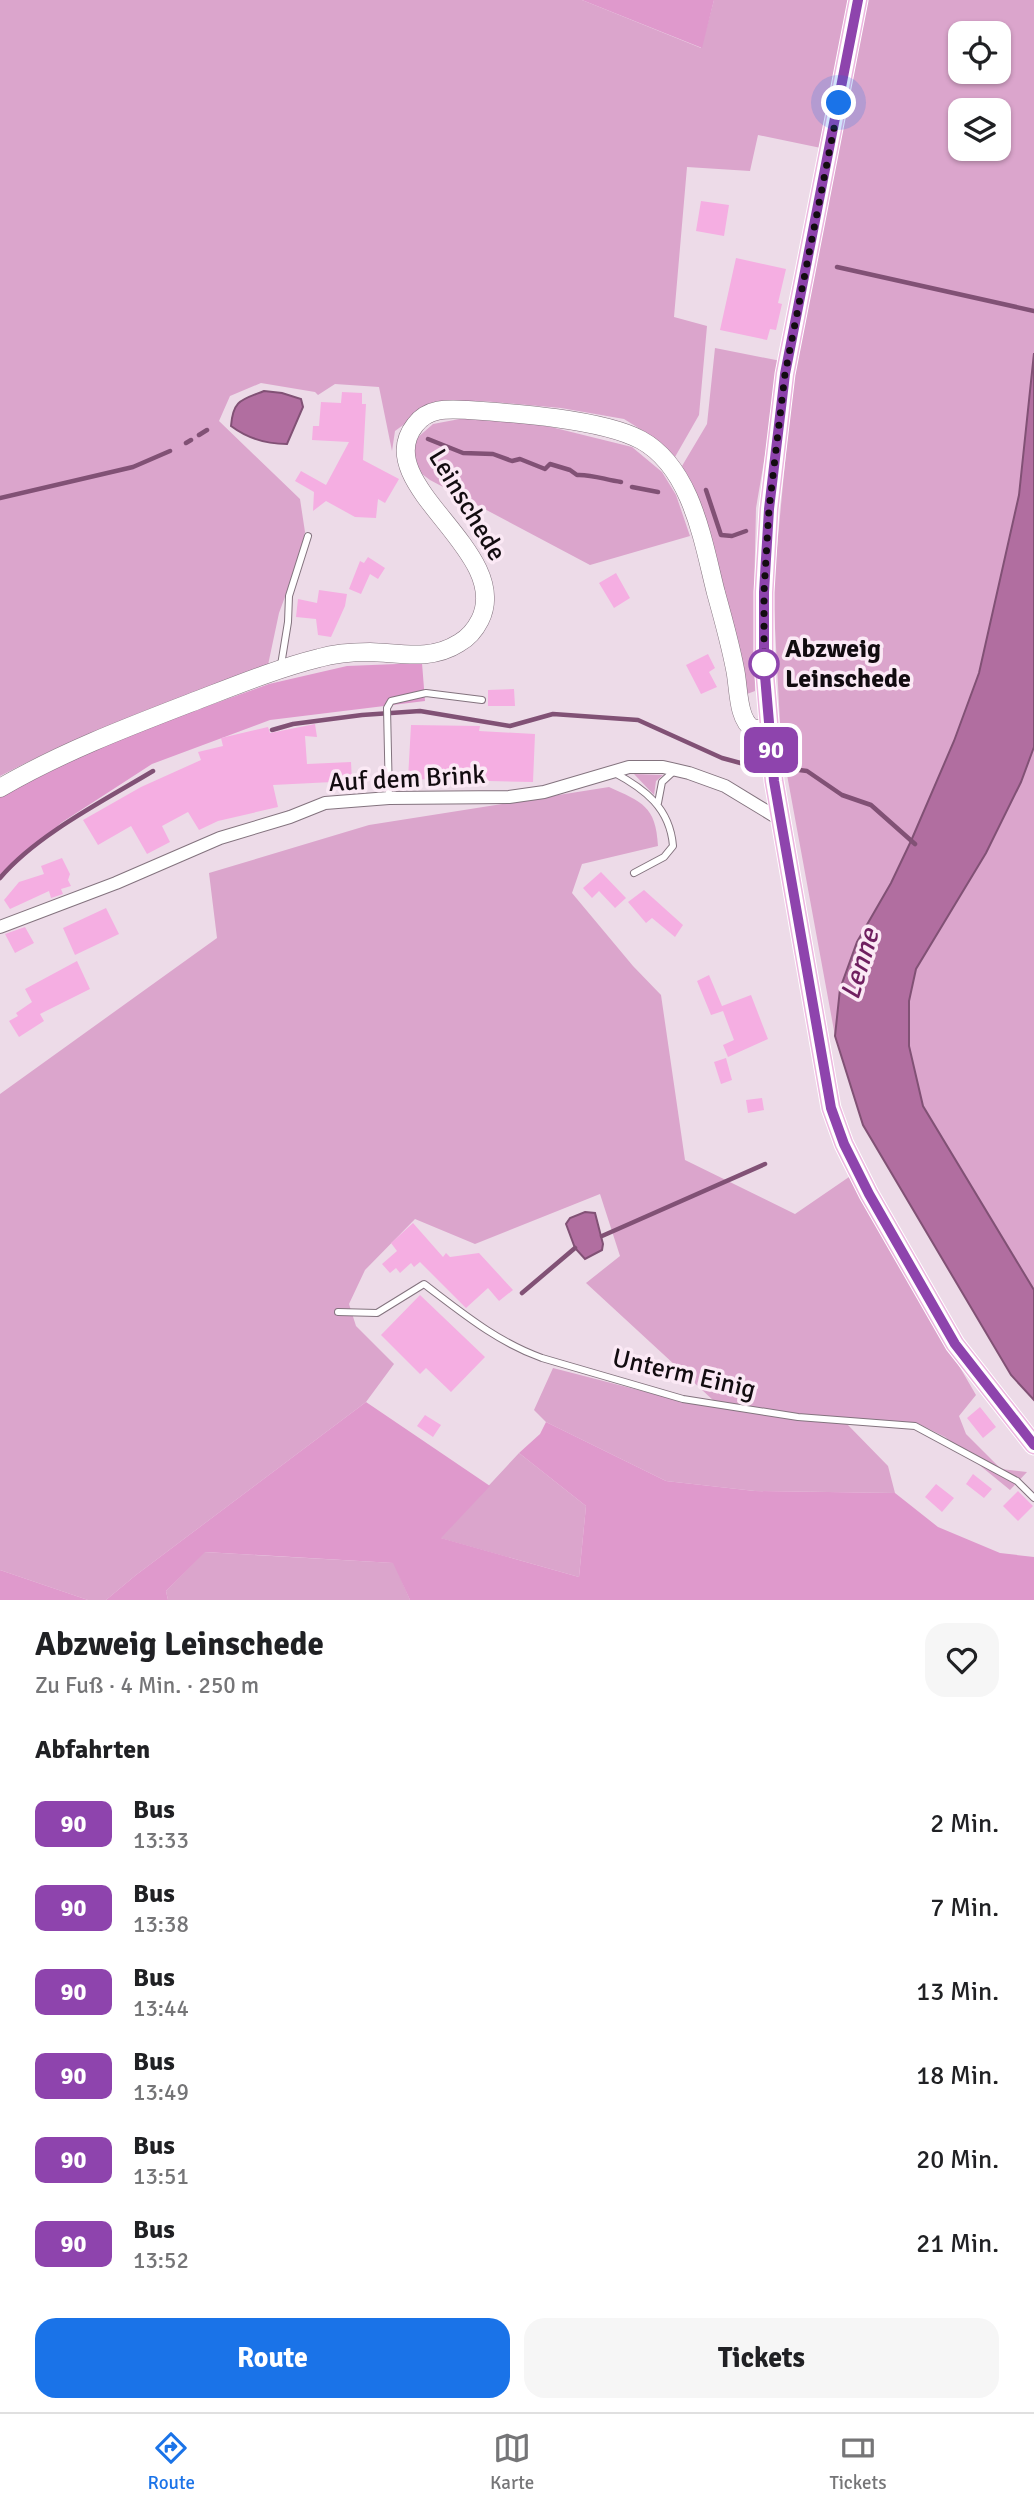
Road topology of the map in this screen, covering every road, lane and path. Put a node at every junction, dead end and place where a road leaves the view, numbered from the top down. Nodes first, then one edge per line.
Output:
1 (858, 0) edge
2 (308, 536) dead end
3 (280, 670) junction
4 (482, 700) dead end
5 (769, 729) junction
6 (675, 770) junction
7 (612, 771) junction
8 (0, 788) edge
9 (389, 798) junction
10 (658, 803) junction
11 (781, 820) junction
12 (634, 873) dead end
13 (0, 927) edge
14 (338, 1311) dead end
15 (1034, 1445) edge
16 (1034, 1498) edge

1 - 5 main road
2 - 3 lane
3 - 5 main road, Leinschede
3 - 8 main road, Leinschede
4 - 9 lane
5 - 11 main road
6 - 7 street, Auf dem Brink
6 - 10 lane
6 - 11 street, Auf dem Brink
7 - 9 street, Auf dem Brink
7 - 10 lane
9 - 13 street, Auf dem Brink
10 - 12 lane
11 - 15 main road
14 - 16 lane, Unterm Einig

